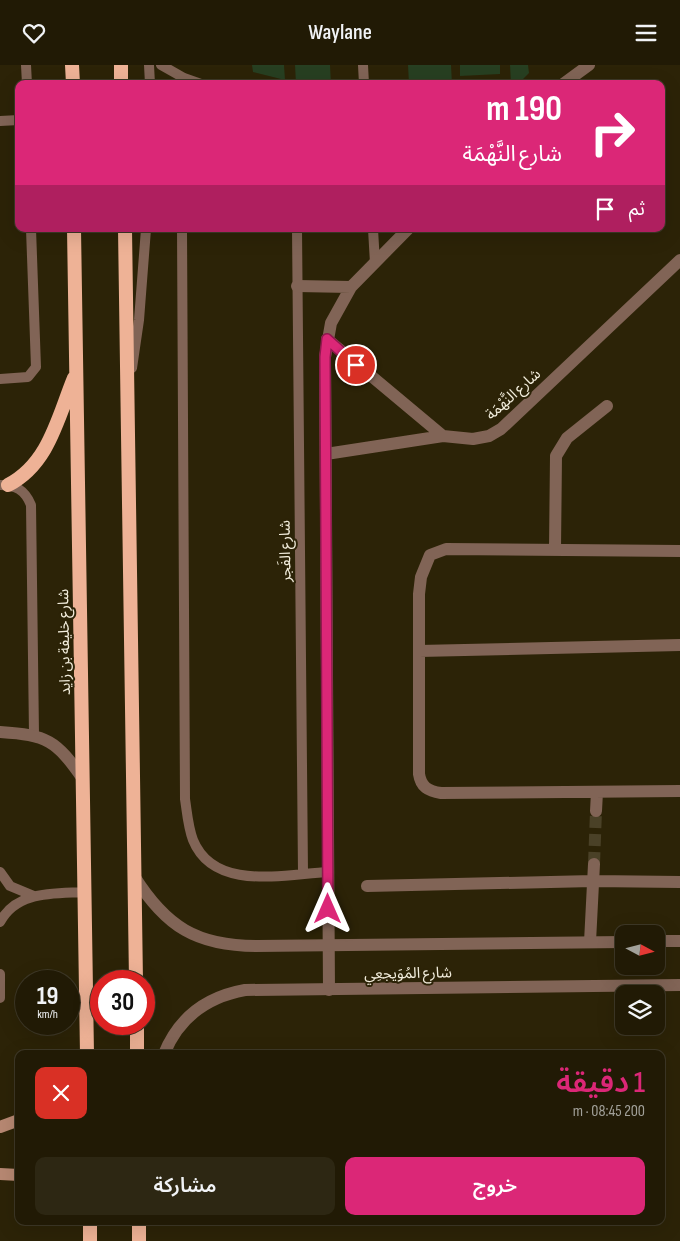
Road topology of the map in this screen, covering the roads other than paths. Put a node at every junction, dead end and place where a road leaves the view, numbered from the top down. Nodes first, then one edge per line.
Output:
1 (26, 65) edge
2 (72, 65) edge
3 (121, 65) edge
4 (149, 65) edge
5 (161, 65) edge
6 (363, 65) edge
7 (589, 65) edge
8 (27, 80) edge
9 (73, 80) edge
10 (121, 80) edge
11 (150, 80) edge
12 (190, 80) edge
13 (364, 80) edge
14 (568, 80) edge
15 (15, 120) edge
16 (0, 121) edge
17 (31, 232) edge
18 (74, 232) edge
19 (124, 232) edge
20 (146, 232) edge
21 (182, 232) edge
22 (297, 232) edge
23 (373, 232) edge
24 (405, 232) edge
25 (680, 260) edge
26 (375, 263) junction
27 (297, 286) junction
28 (351, 287) junction
29 (327, 339) junction
30 (76, 372) junction
31 (0, 379) edge
32 (128, 403) junction
33 (607, 406) dead end
34 (443, 436) junction
35 (326, 454) junction
36 (4, 485) edge
37 (555, 549) junction
38 (680, 551) edge
39 (680, 645) edge
40 (419, 651) junction
41 (0, 732) edge
42 (34, 734) junction
43 (83, 779) junction
44 (680, 791) edge
45 (597, 792) junction
46 (596, 811) tunnel mouth
47 (594, 864) tunnel mouth
48 (0, 872) edge
49 (328, 872) junction
50 (303, 873) junction
51 (134, 876) junction
52 (593, 881) junction
53 (680, 882) edge
54 (367, 886) dead end
55 (86, 892) junction
56 (34, 896) junction
57 (0, 922) edge
58 (665, 941) edge
59 (680, 941) edge
60 (590, 942) junction
61 (615, 942) edge
62 (328, 945) junction
63 (136, 970) edge
64 (0, 974) edge
65 (680, 985) edge
66 (328, 991) junction
67 (0, 998) edge
68 (86, 1029) junction
69 (137, 1035) edge
70 (81, 1050) edge
71 (87, 1050) edge
72 (137, 1050) edge
73 (166, 1050) edge
74 (15, 1121) edge
75 (0, 1127) edge
76 (0, 1174) edge
77 (15, 1175) edge
78 (90, 1225) edge
79 (139, 1225) edge
80 (90, 1241) edge
81 (139, 1241) edge

1 - 8 lane
2 - 9 highway
3 - 10 highway
4 - 11 lane
5 - 12 lane
6 - 13 lane
7 - 14 street
15 - 16 lane
17 - 31 lane
18 - 30 highway, شارع خليفة بن زايد
19 - 32 highway
20 - 32 lane
21 - 50 lane
22 - 27 lane, شارع الفَجر
23 - 26 lane
24 - 26 street
25 - 34 street, شارع النَّهْمَة
26 - 28 street
27 - 28 street
27 - 50 lane, شارع الفَجر
28 - 29 street
29 - 34 street
29 - 35 street
30 - 36 highway
30 - 43 highway, شارع خليفة بن زايد
32 - 51 highway
33 - 37 street
34 - 35 street, شارع النَّهْمَة
35 - 49 street
36 - 42 lane
37 - 38 street
37 - 40 street
39 - 40 street
40 - 45 street
41 - 42 street
42 - 43 street
43 - 55 highway, شارع خليفة بن زايد
44 - 45 street
45 - 46 street
47 - 52 street
48 - 56 lane
49 - 50 lane
49 - 62 street
51 - 62 street, شارع المُوَيجعِي
51 - 63 highway
52 - 53 street
52 - 54 street
52 - 60 street
55 - 56 lane
55 - 68 highway, شارع خليفة بن زايد
56 - 57 lane
58 - 59 street
60 - 61 street, شارع المُوَيجعِي
60 - 62 street, شارع المُوَيجعِي
62 - 66 street
64 - 67 lane
65 - 66 street, شارع المُوَيجعِي
66 - 73 street, شارع المُوَيجعِي
68 - 70 main road
68 - 71 highway, شارع خليفة بن زايد
69 - 72 highway
74 - 75 main road
76 - 77 main road
78 - 80 highway
79 - 81 highway

